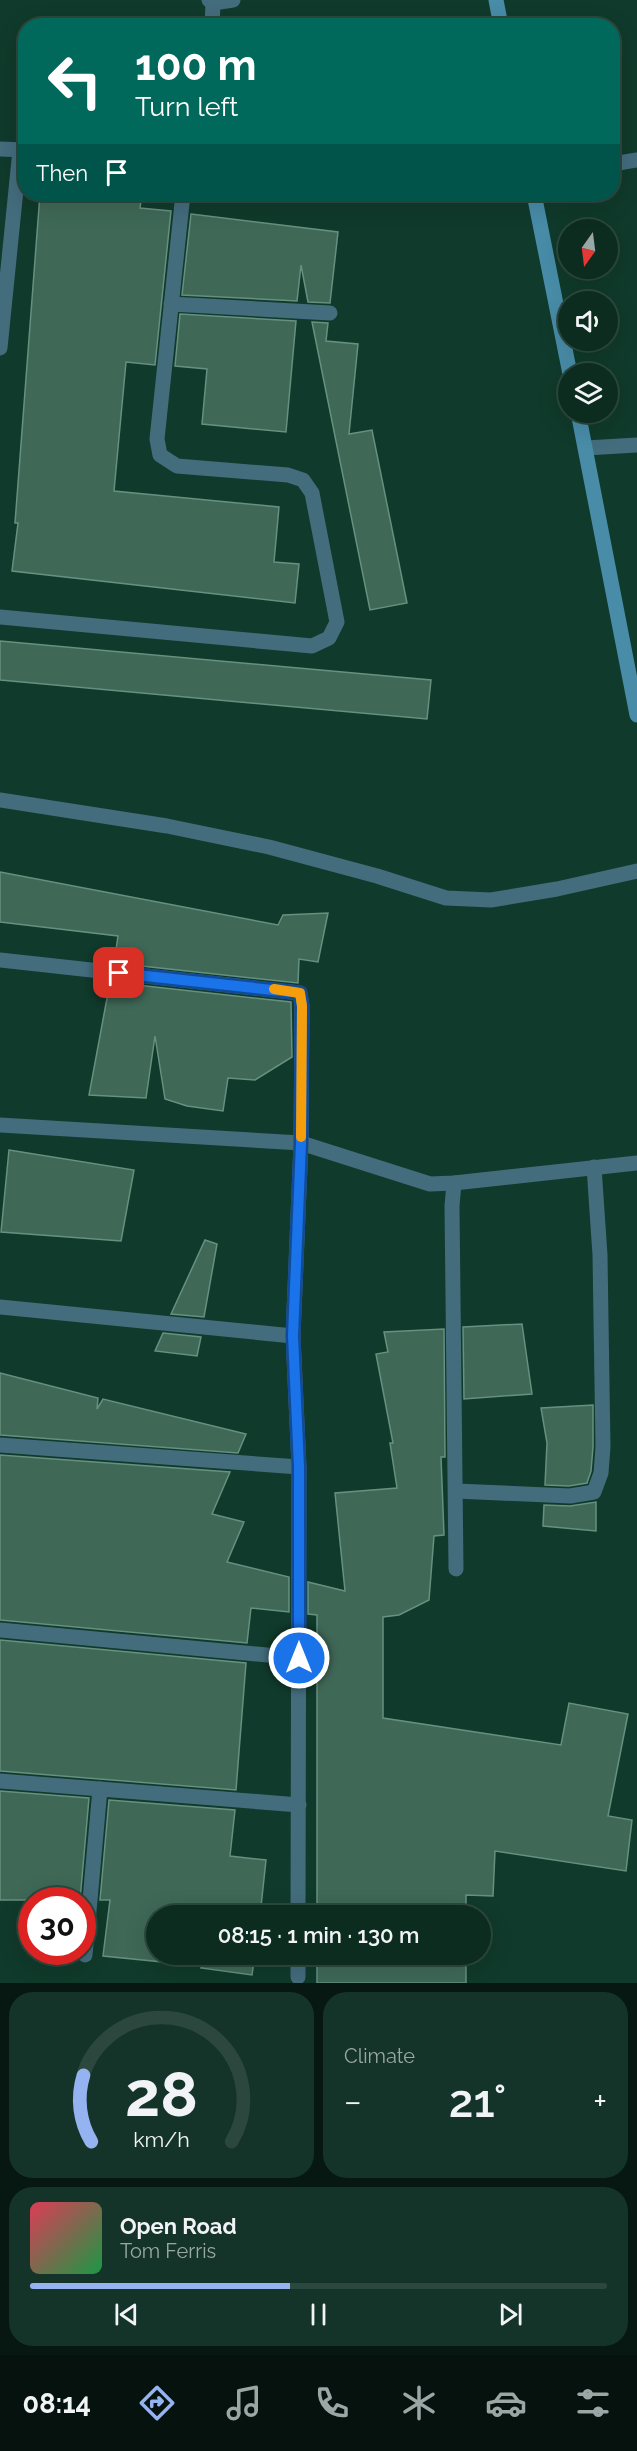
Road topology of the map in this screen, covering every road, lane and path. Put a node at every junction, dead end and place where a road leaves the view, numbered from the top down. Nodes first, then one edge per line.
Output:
1 (233, 0) edge
2 (496, 0) edge
3 (211, 2) edge
4 (212, 18) edge
5 (499, 18) edge
6 (0, 149) edge
7 (18, 150) edge
8 (637, 160) edge
9 (620, 163) edge
10 (18, 193) edge
11 (182, 201) edge
12 (535, 201) edge
13 (171, 304) junction
14 (330, 313) dead end
15 (0, 348) edge
16 (568, 363) edge
17 (580, 423) edge
18 (637, 446) edge
19 (586, 448) junction
20 (0, 617) edge
21 (637, 715) edge
22 (0, 800) edge
23 (631, 873) edge
24 (0, 960) edge
25 (0, 1125) edge
26 (301, 1143) junction
27 (637, 1163) edge
28 (594, 1167) junction
29 (454, 1184) junction
30 (0, 1306) edge
31 (293, 1336) junction
32 (0, 1445) edge
33 (299, 1467) junction
34 (456, 1491) junction
35 (456, 1569) dead end
36 (0, 1630) edge
37 (299, 1658) junction
38 (0, 1781) edge
39 (100, 1789) junction
40 (298, 1805) junction
41 (91, 1887) edge
42 (298, 1905) edge
43 (298, 1965) edge
44 (298, 1977) dead end

1 - 3 street
2 - 5 street
3 - 4 street
6 - 7 street
8 - 9 street
10 - 15 street
11 - 13 street
12 - 16 street
13 - 14 street
13 - 20 street
17 - 19 street
18 - 19 street
19 - 21 street
22 - 23 street
24 - 26 street
25 - 26 street
26 - 29 street
26 - 31 street
27 - 28 street
28 - 29 street
28 - 34 street
29 - 34 street
30 - 31 street
31 - 33 street
32 - 33 street
33 - 37 street
34 - 35 street
36 - 37 street
37 - 40 street
38 - 39 street
39 - 40 street
39 - 41 street
40 - 42 street
43 - 44 street

